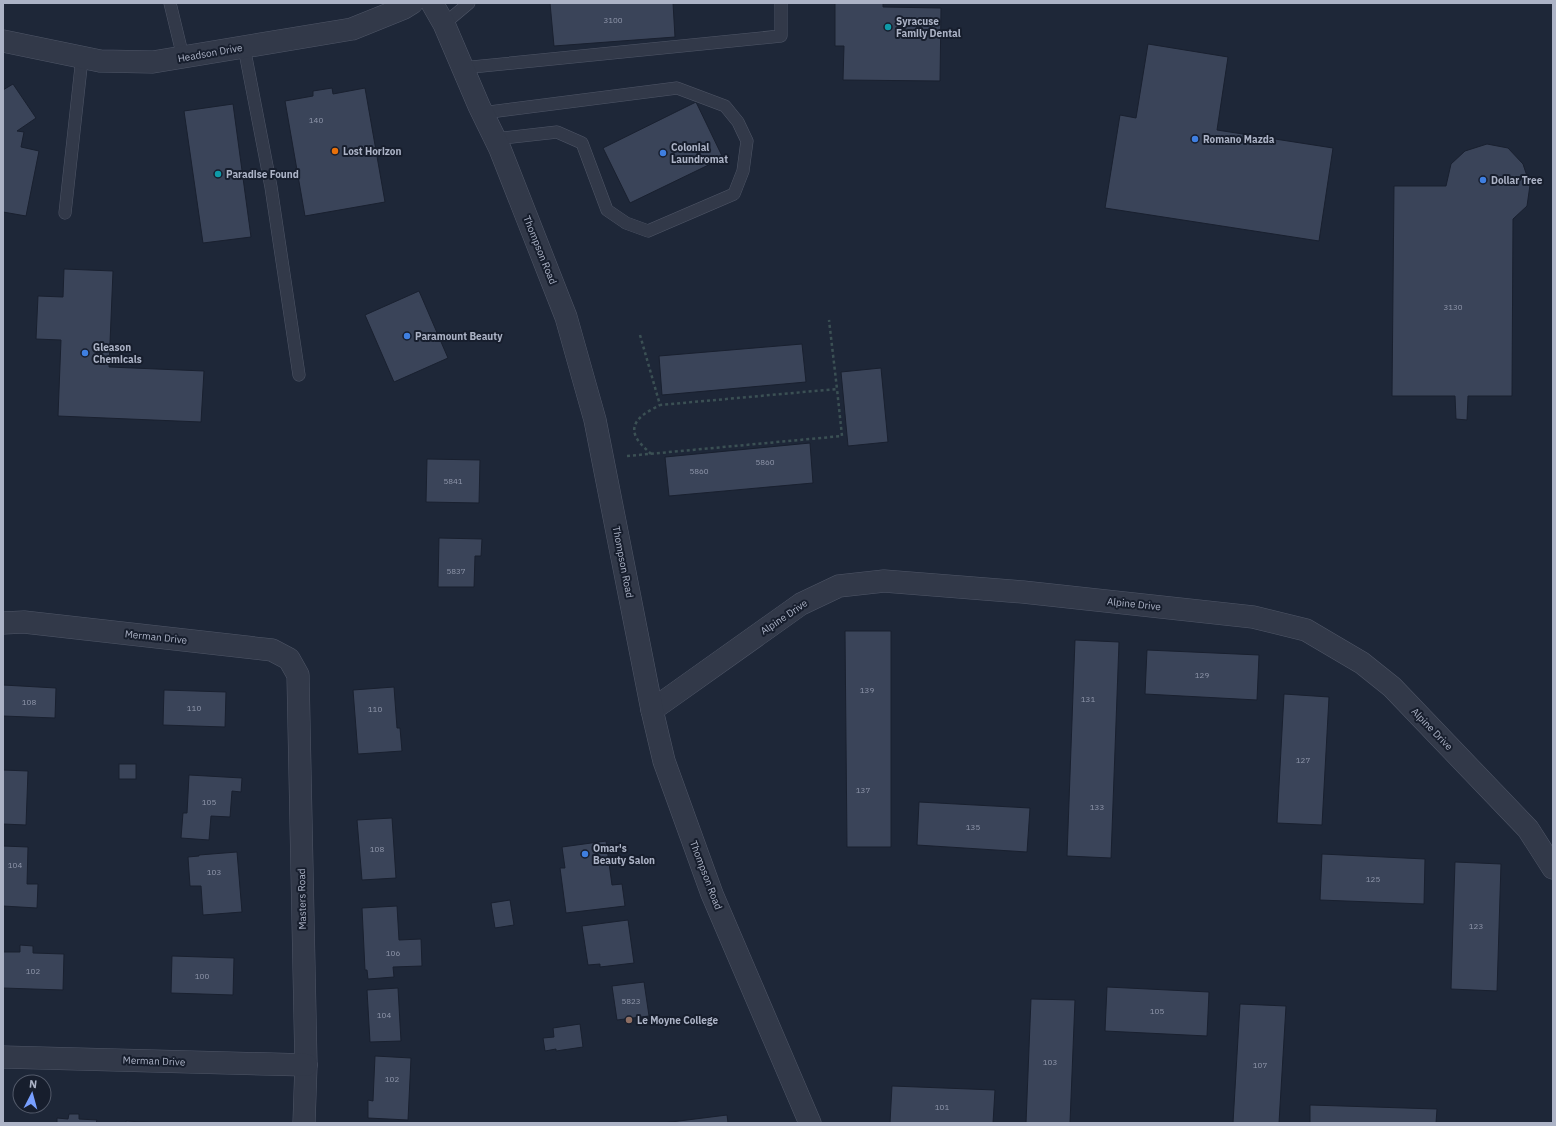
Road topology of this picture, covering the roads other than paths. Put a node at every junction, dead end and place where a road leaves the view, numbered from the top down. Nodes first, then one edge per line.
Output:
1 (170, 3) edge
2 (412, 3) edge
3 (432, 3) edge
4 (469, 3) edge
5 (781, 3) edge
6 (444, 24) junction
7 (3, 41) edge
8 (244, 47) junction
9 (183, 57) junction
10 (82, 58) junction
11 (462, 68) junction
12 (482, 113) junction
13 (495, 139) junction
14 (65, 213) dead end
15 (299, 375) dead end
16 (3, 623) edge
17 (298, 675) joint
18 (652, 710) junction
19 (1553, 868) edge
20 (3, 1057) edge
21 (306, 1065) junction
22 (304, 1123) edge
23 (810, 1123) edge

1 - 9 lane
2 - 8 street, Headson Drive
3 - 6 street, Thompson Road
4 - 6 lane
5 - 11 lane
6 - 11 street, Thompson Road
7 - 10 street, Headson Drive
8 - 9 street, Headson Drive
8 - 15 lane
9 - 10 street, Headson Drive
10 - 14 lane
11 - 12 street, Thompson Road
12 - 13 street, Thompson Road
12 - 13 lane
13 - 18 street, Thompson Road
16 - 17 street, Merman Drive
17 - 21 street, Masters Road
18 - 19 street, Alpine Drive
18 - 23 street, Thompson Road
20 - 21 street, Merman Drive
21 - 22 street, Masters Road

